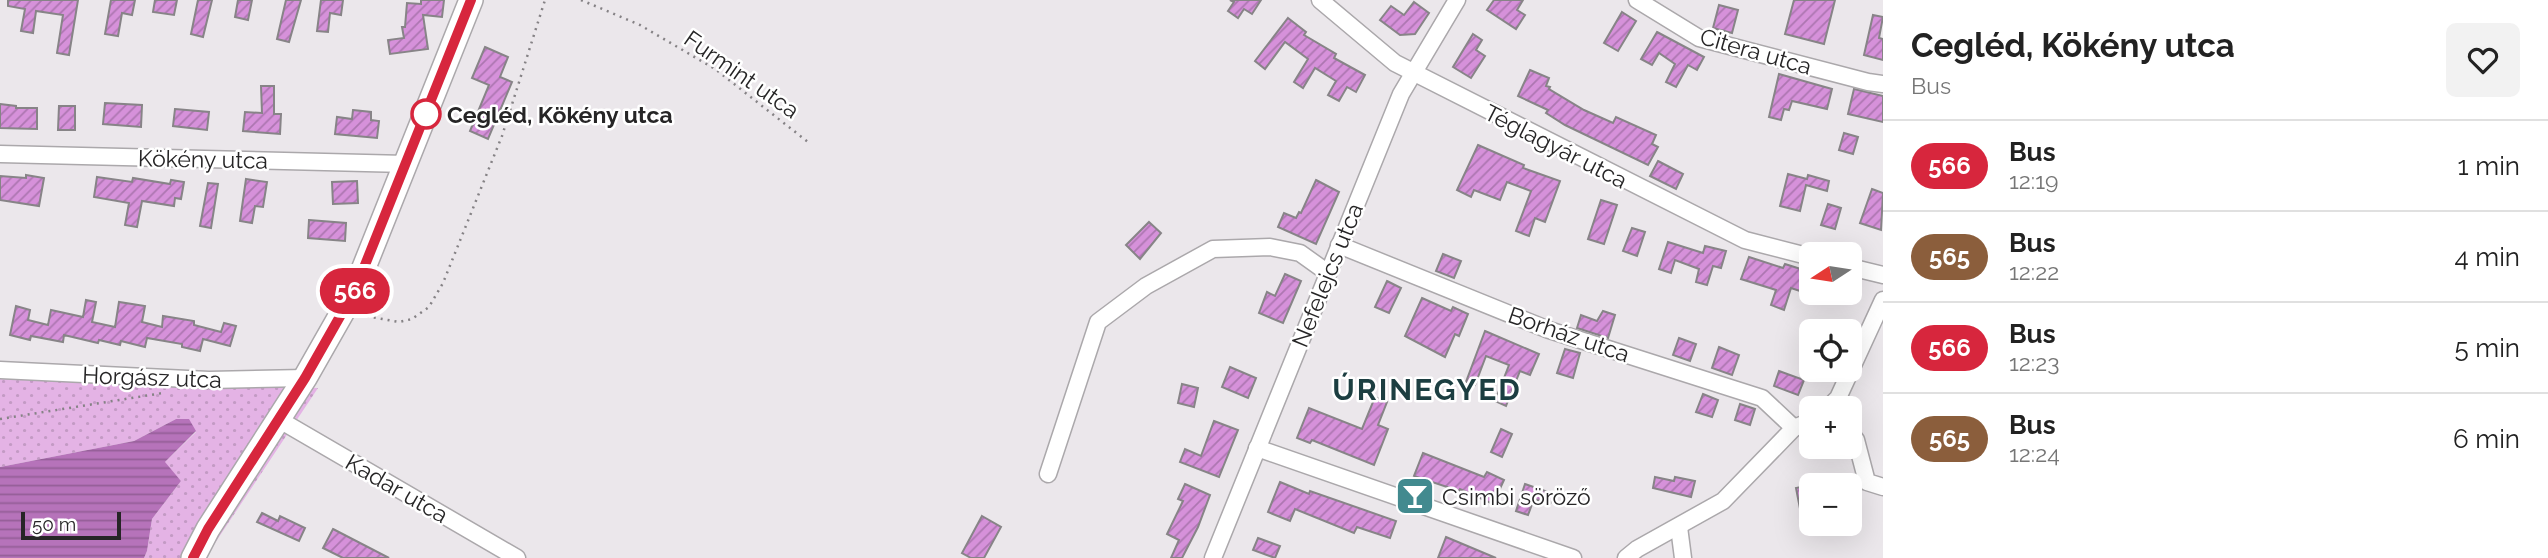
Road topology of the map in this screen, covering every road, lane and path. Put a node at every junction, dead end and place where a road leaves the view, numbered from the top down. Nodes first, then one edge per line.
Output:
1 (471, 0) edge
2 (545, 0) edge
3 (581, 0) edge
4 (1320, 0) edge
5 (1457, 0) edge
6 (1637, 0) edge
7 (1414, 73) junction
8 (1883, 84) edge
9 (808, 142) dead end
10 (0, 154) edge
11 (406, 164) junction
12 (1339, 245) junction
13 (1799, 254) edge
14 (1862, 270) edge
15 (1328, 273) junction
16 (1883, 275) edge
17 (1883, 300) edge
18 (344, 312) junction
19 (0, 370) edge
20 (305, 378) junction
21 (174, 392) dead end
22 (1839, 396) edge
23 (0, 419) edge
24 (278, 419) junction
25 (1799, 426) edge
26 (1794, 428) junction
27 (1257, 448) junction
28 (1861, 459) edge
29 (1048, 474) dead end
30 (1883, 487) edge
31 (1679, 527) junction
32 (193, 558) edge
33 (517, 558) edge
34 (1213, 558) edge
35 (1573, 558) edge
36 (1626, 558) edge
37 (1683, 558) edge

1 - 11 street
2 - 18 path
3 - 9 path, Furmint utca
4 - 7 street, Téglagyár utca
5 - 7 street, Nefelejcs utca
6 - 8 street, Citera utca
7 - 12 street, Nefelejcs utca
7 - 13 street, Téglagyár utca
10 - 11 street, Kökény utca
11 - 18 street
12 - 15 street, Nefelejcs utca
12 - 26 street, Borház utca
14 - 16 street
15 - 27 street, Nefelejcs utca
15 - 29 street
17 - 22 street
18 - 20 street
19 - 20 street, Horgász utca
20 - 24 street
21 - 23 path
24 - 32 street
24 - 33 street, Kadar utca
25 - 26 street
26 - 31 street
27 - 34 street, Nefelejcs utca
27 - 35 street
28 - 30 street
31 - 36 street
31 - 37 street

